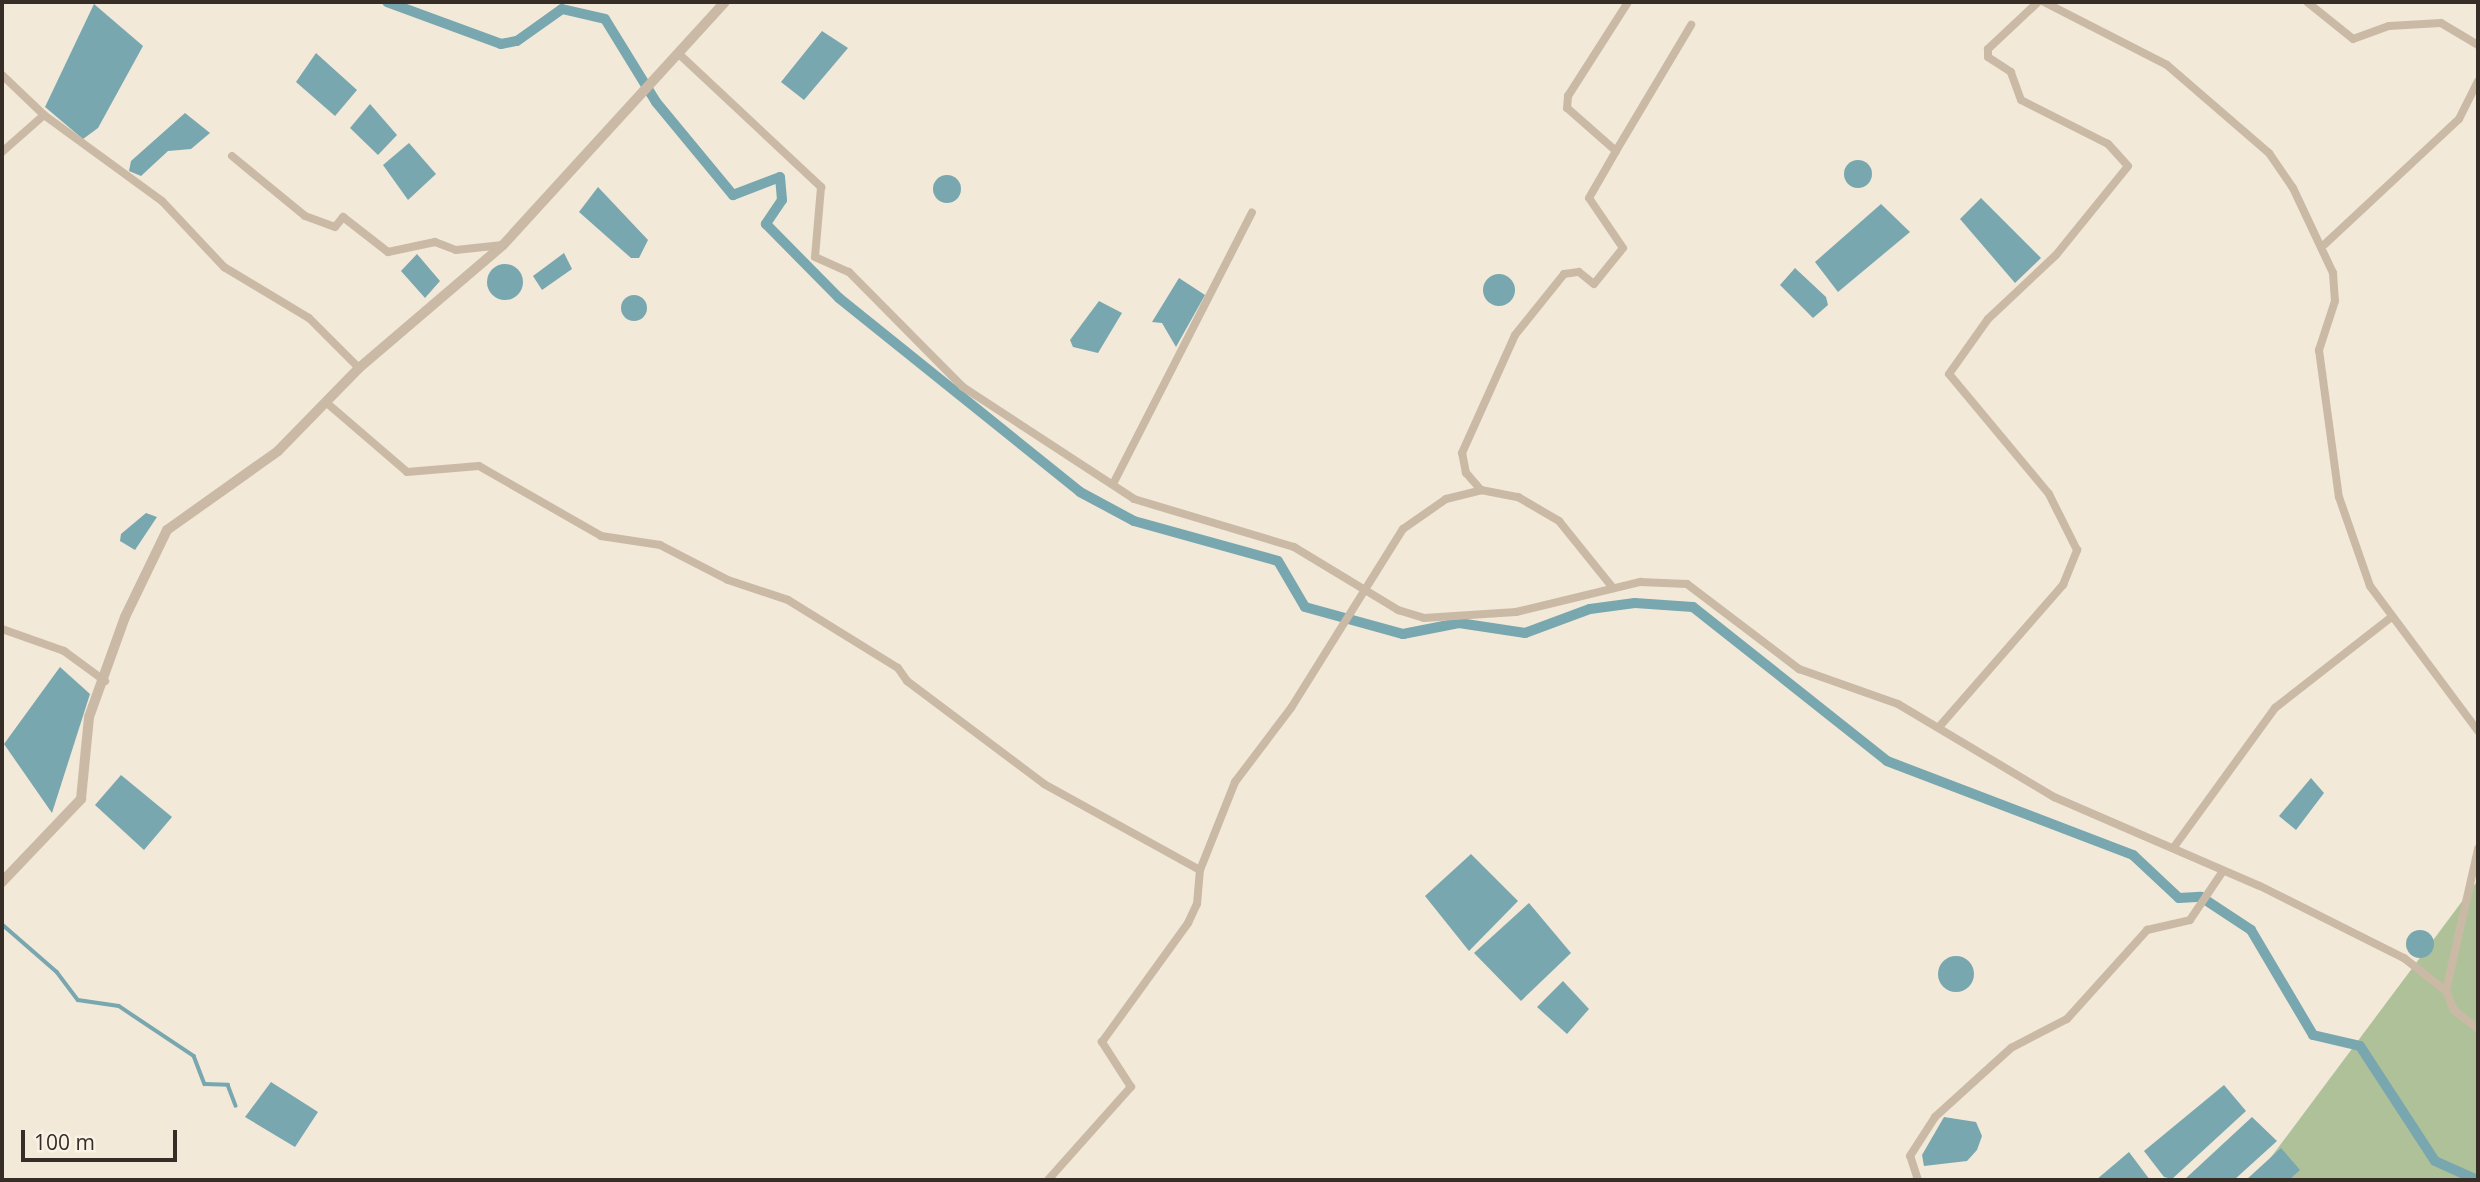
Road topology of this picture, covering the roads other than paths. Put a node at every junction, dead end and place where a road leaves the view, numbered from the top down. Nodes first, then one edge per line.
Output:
1 (725, 2) edge
2 (1628, 2) edge
3 (2041, 2) edge
4 (2306, 2) edge
5 (1691, 25) dead end
6 (2478, 45) edge
7 (679, 54) junction
8 (2, 75) edge
9 (2478, 81) edge
10 (44, 115) junction
11 (1616, 151) junction
12 (2, 152) edge
13 (232, 156) dead end
14 (1252, 212) dead end
15 (2325, 244) junction
16 (503, 246) junction
17 (359, 368) junction
18 (328, 404) junction
19 (1113, 484) junction
20 (1481, 490) junction
21 (1362, 588) junction
22 (1613, 588) junction
23 (2390, 618) junction
24 (2, 629) edge
25 (105, 681) junction
26 (1939, 727) junction
27 (2478, 732) edge
28 (2174, 847) junction
29 (2478, 849) edge
30 (1200, 870) junction
31 (2223, 871) junction
32 (2, 882) edge
33 (2446, 990) junction
34 (2478, 1029) edge
35 (1048, 1180) edge
36 (1918, 1180) edge

1 - 7 street
2 - 11 street
3 - 15 street
3 - 26 street
4 - 6 street
5 - 11 street
7 - 16 street
7 - 19 street
8 - 10 street
9 - 15 street
10 - 12 street
10 - 17 street
11 - 20 street
13 - 16 street
14 - 19 street
15 - 23 street
16 - 17 street
17 - 18 street
18 - 25 street
18 - 30 street
19 - 21 street
20 - 21 street
20 - 22 street
21 - 22 street
21 - 30 street
22 - 26 street
23 - 27 street
23 - 28 street
24 - 25 street
25 - 32 street
26 - 28 street
28 - 31 street
29 - 33 street
30 - 35 street
31 - 33 street
31 - 36 street
33 - 34 street

